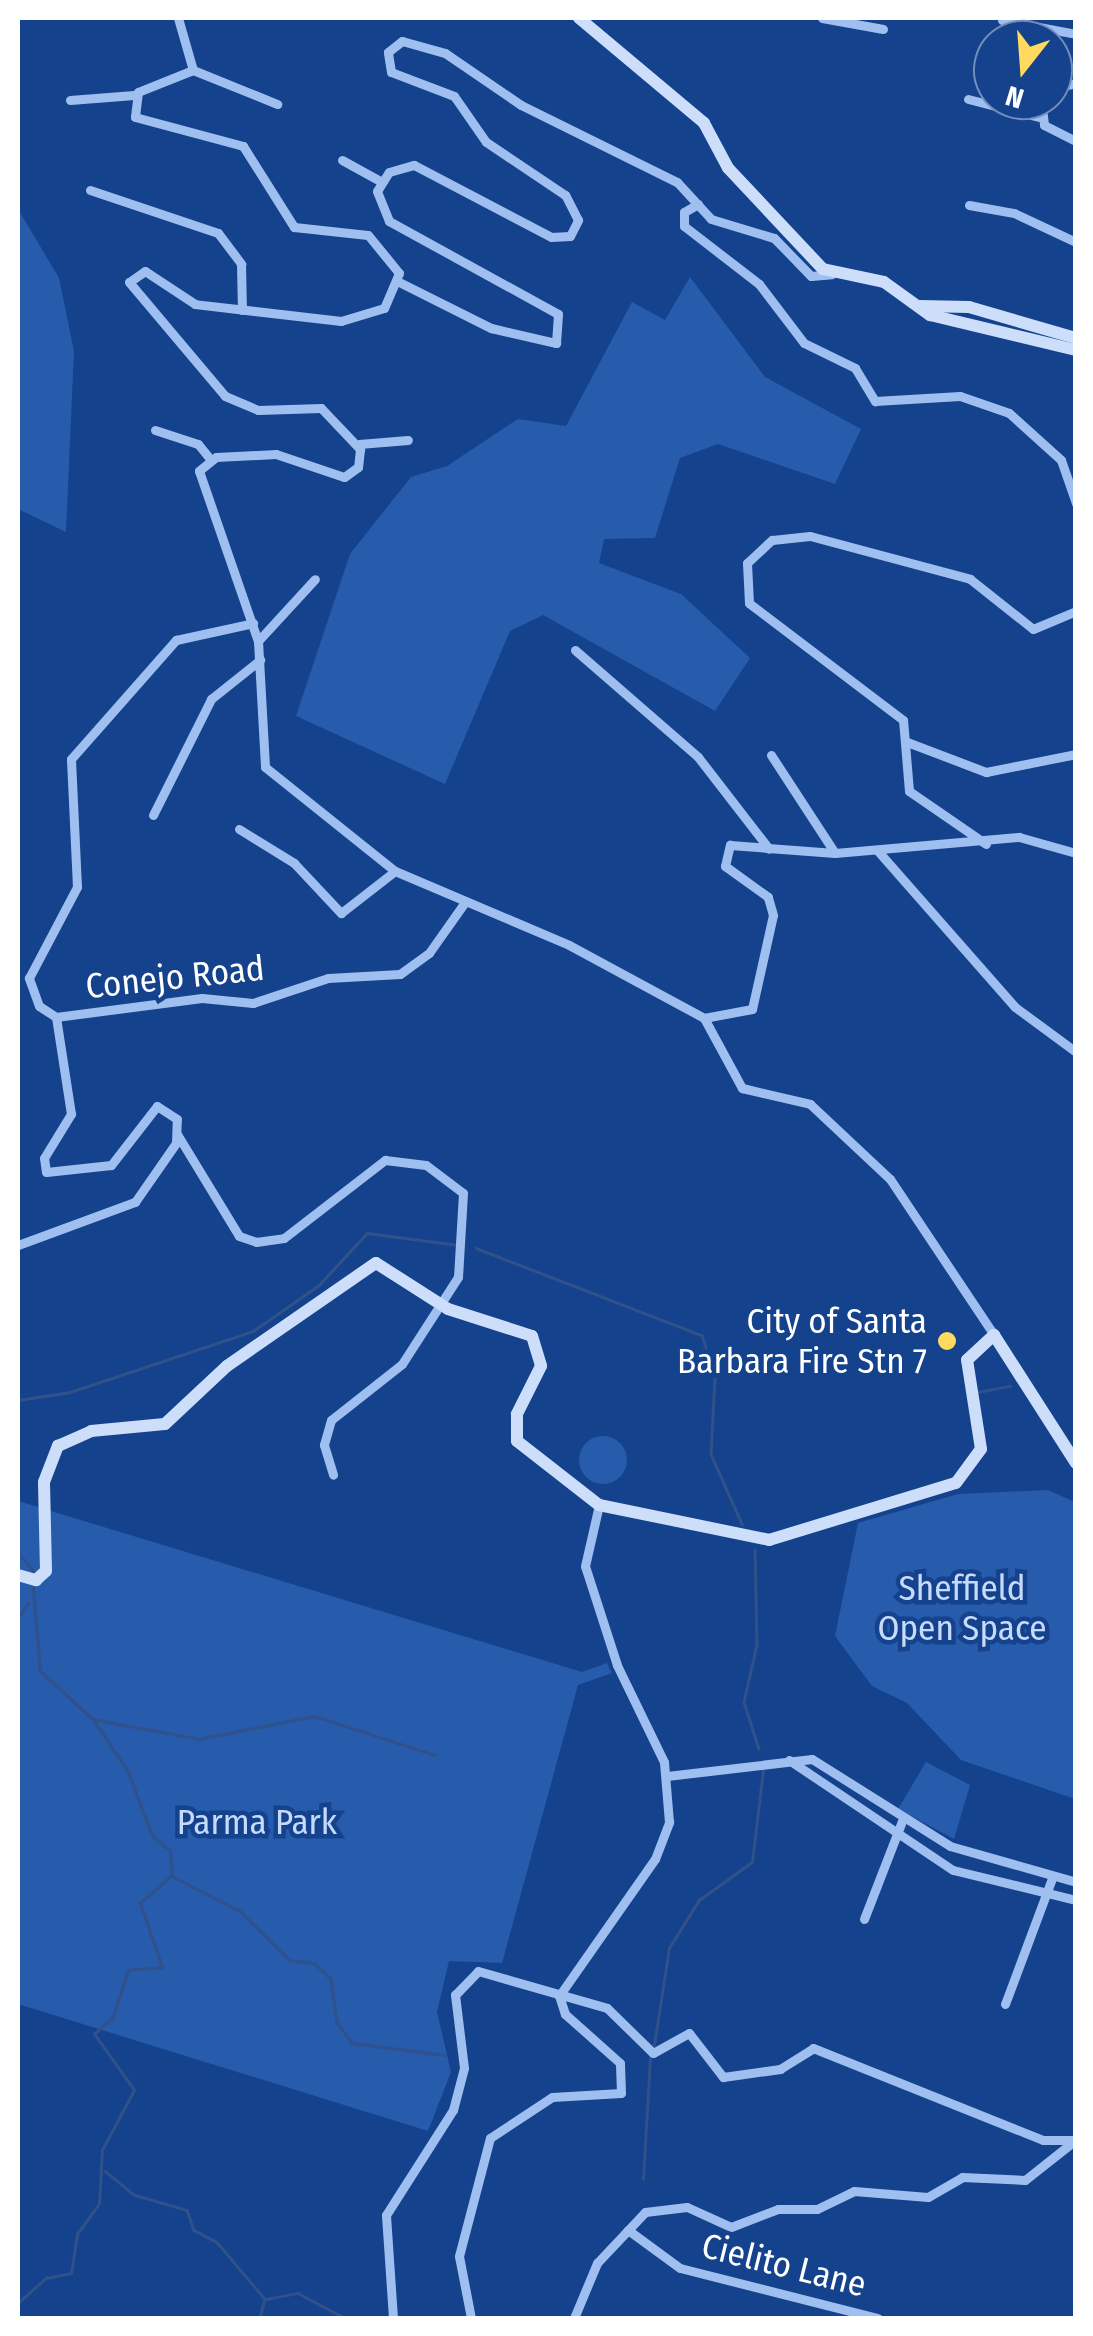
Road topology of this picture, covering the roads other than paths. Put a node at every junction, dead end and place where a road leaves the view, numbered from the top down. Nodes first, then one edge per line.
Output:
1 (178, 18) edge
2 (580, 18) edge
3 (822, 18) edge
4 (883, 29) dead end
5 (193, 70) junction
6 (134, 96) junction
7 (968, 99) dead end
8 (70, 100) dead end
9 (973, 100) edge
10 (277, 104) dead end
11 (1045, 120) edge
12 (1076, 141) edge
13 (342, 160) dead end
14 (380, 182) junction
15 (90, 190) dead end
16 (698, 204) junction
17 (969, 204) dead end
18 (1076, 242) edge
19 (832, 274) junction
20 (398, 282) junction
21 (916, 306) junction
22 (242, 310) junction
23 (1076, 338) edge
24 (1076, 350) edge
25 (155, 430) dead end
26 (408, 440) dead end
27 (359, 444) junction
28 (210, 459) junction
29 (1076, 504) edge
30 (316, 579) dead end
31 (1076, 611) edge
32 (253, 622) junction
33 (258, 641) junction
34 (575, 650) dead end
35 (260, 660) junction
36 (907, 742) junction
37 (771, 754) dead end
38 (1076, 754) edge
39 (153, 815) dead end
40 (239, 829) dead end
41 (986, 844) junction
42 (770, 850) junction
43 (876, 850) junction
44 (1076, 852) edge
45 (835, 853) junction
46 (395, 871) junction
47 (465, 902) junction
48 (56, 1017) junction
49 (704, 1018) junction
50 (1076, 1052) edge
51 (178, 1134) junction
52 (18, 1245) edge
53 (438, 1304) junction
54 (994, 1335) junction
55 (1076, 1463) edge
56 (333, 1475) dead end
57 (600, 1505) junction
58 (18, 1575) edge
59 (789, 1760) junction
60 (667, 1776) junction
61 (902, 1821) junction
62 (896, 1837) junction
63 (1052, 1878) junction
64 (1076, 1882) edge
65 (1046, 1894) junction
66 (1076, 1900) edge
67 (864, 1918) dead end
68 (559, 1996) junction
69 (1005, 2004) dead end
70 (1075, 2140) edge
71 (628, 2230) junction
72 (393, 2318) edge
73 (472, 2318) edge
74 (574, 2318) edge
75 (878, 2318) edge

1 - 5 street
2 - 19 main road
3 - 4 street
5 - 6 street
5 - 10 street
6 - 8 street
6 - 20 street
7 - 9 street
11 - 12 street
13 - 14 street
14 - 16 street
14 - 20 street
15 - 22 street
16 - 19 street
16 - 29 street
17 - 18 street
19 - 21 main road
20 - 22 street
21 - 23 main road
21 - 24 main road
22 - 27 street
25 - 28 street
26 - 27 street
27 - 28 street
28 - 32 street
30 - 33 street
31 - 36 street
32 - 33 street
32 - 48 street
33 - 35 street
34 - 42 street
35 - 39 street
35 - 46 street
36 - 38 street
36 - 41 street
37 - 45 street
40 - 46 street
41 - 43 street
41 - 44 street
42 - 45 street
42 - 49 street
43 - 45 street
43 - 50 street
46 - 47 street
47 - 48 street, Conejo Road
47 - 49 street
48 - 51 street, Conejo Road
49 - 54 street
51 - 52 street
51 - 53 street
53 - 56 street
53 - 57 main road
53 - 58 main road
54 - 55 main road
54 - 57 main road
57 - 60 street
59 - 60 street
59 - 61 street
59 - 62 street
60 - 68 street
61 - 62 street
61 - 63 street
62 - 65 street
62 - 67 street
63 - 64 street
63 - 65 street
65 - 66 street
65 - 69 street
68 - 70 street
68 - 72 street
68 - 73 street
70 - 71 street
71 - 74 street
71 - 75 street, Cielito Lane

